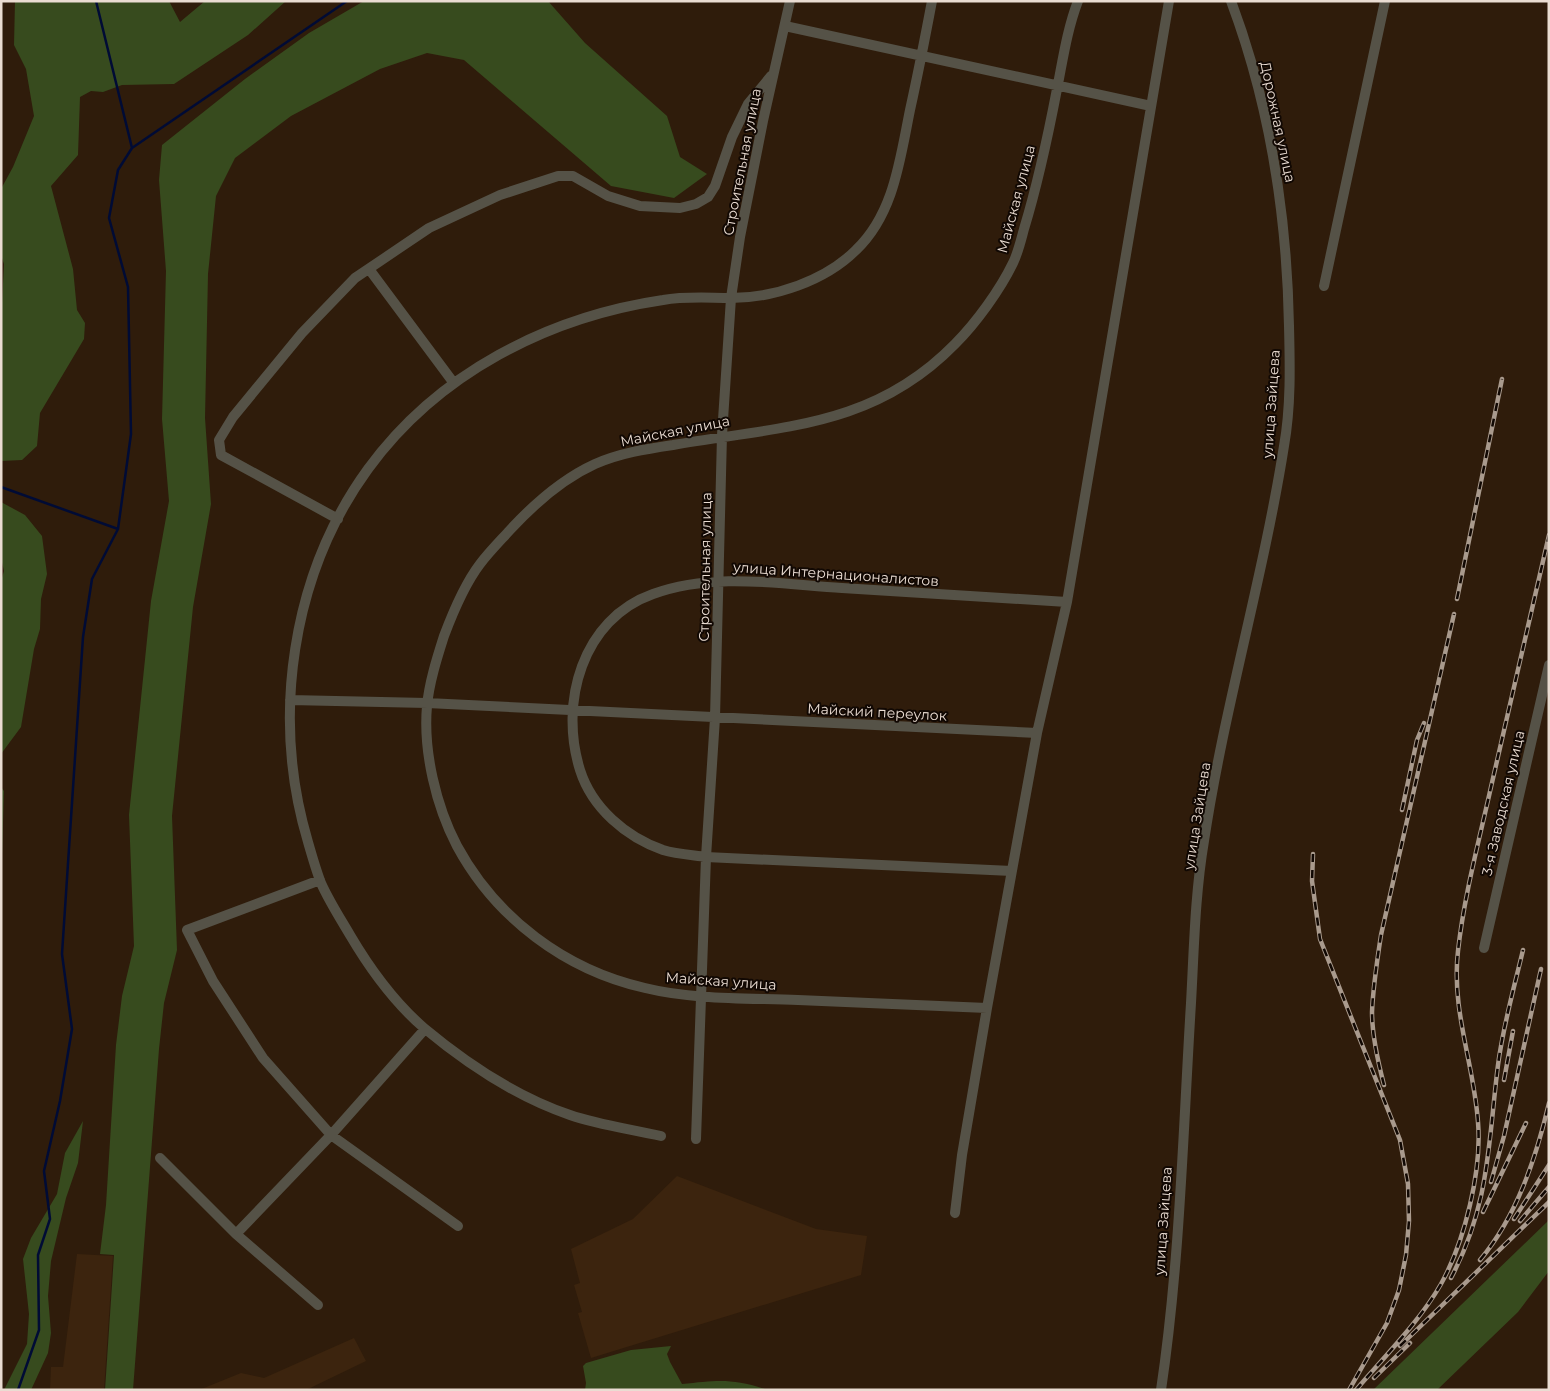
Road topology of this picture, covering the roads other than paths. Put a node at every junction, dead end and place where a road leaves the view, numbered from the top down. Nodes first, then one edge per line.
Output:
1 (790, 1) edge
2 (932, 1) edge
3 (1078, 1) edge
4 (1169, 1) edge
5 (1231, 1) edge
6 (1385, 1) edge
7 (785, 26) junction
8 (921, 57) junction
9 (774, 73) junction
10 (1058, 87) junction
11 (1151, 106) junction
12 (369, 269) junction
13 (1288, 282) joint
14 (1324, 286) dead end
15 (732, 298) junction
16 (453, 382) junction
17 (722, 435) junction
18 (338, 519) junction
19 (718, 580) junction
20 (1067, 602) junction
21 (1549, 665) edge
22 (290, 700) junction
23 (427, 704) junction
24 (573, 712) junction
25 (715, 718) junction
26 (1037, 733) junction
27 (706, 857) junction
28 (1012, 871) junction
29 (320, 880) junction
30 (1484, 948) dead end
31 (700, 997) junction
32 (987, 1008) junction
33 (425, 1029) junction
34 (331, 1135) junction
35 (661, 1136) dead end
36 (696, 1139) dead end
37 (160, 1158) dead end
38 (956, 1213) dead end
39 (458, 1226) dead end
40 (236, 1234) junction
41 (318, 1305) dead end
42 (1161, 1390) edge

1 - 7 street, Строительная улица
2 - 8 street
3 - 10 street, Майская улица
4 - 11 street
5 - 13 street, Дорожная улица
6 - 14 street
7 - 8 street
7 - 9 street, Строительная улица
8 - 10 street
8 - 15 street
9 - 12 street
9 - 15 street, Строительная улица
10 - 11 street
10 - 17 street, Майская улица
11 - 20 street
12 - 16 street
12 - 18 street
13 - 42 street, улица Зайцева
15 - 16 street
15 - 17 street, Строительная улица
16 - 18 street
17 - 19 street, Строительная улица
17 - 23 street, Майская улица
18 - 22 street
19 - 20 street, улица Интернационалистов
19 - 24 street, улица Интернационалистов
19 - 25 street, Строительная улица
20 - 26 street
21 - 30 street, 3-я Заводская улица
22 - 23 street, Майский переулок
22 - 29 street
23 - 24 street, Майский переулок
23 - 31 street, Майская улица
24 - 25 street, Майский переулок
24 - 27 street, улица Интернационалистов
25 - 26 street, Майский переулок
25 - 27 street, Строительная улица
26 - 28 street
27 - 28 street, улица Интернационалистов
27 - 31 street, Строительная улица
28 - 32 street
29 - 33 street
29 - 34 street
31 - 32 street, Майская улица
31 - 36 street, Строительная улица
32 - 38 street
33 - 34 street
33 - 35 street
34 - 39 street
34 - 40 street
37 - 40 street
40 - 41 street

